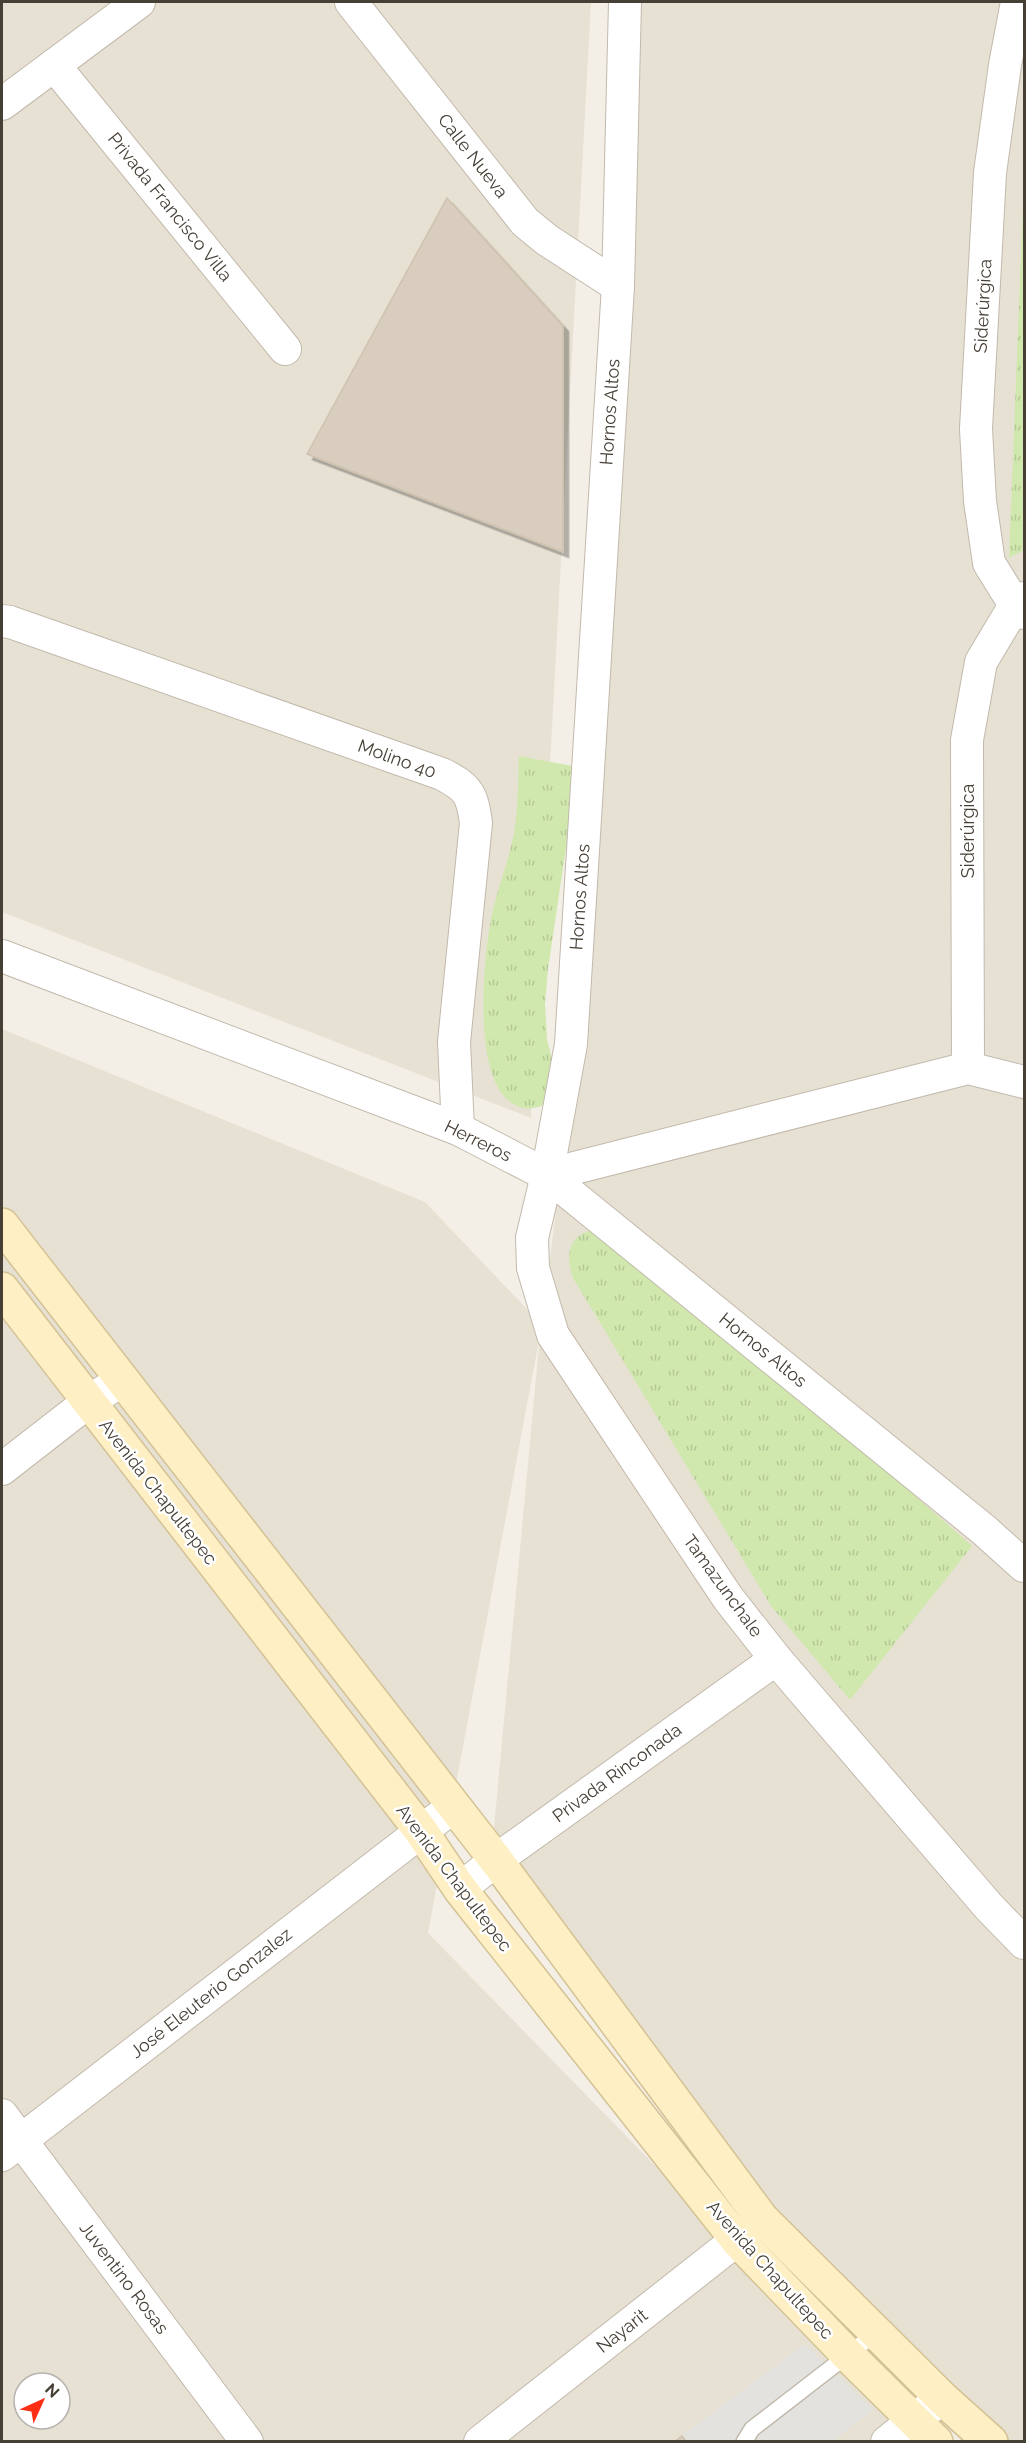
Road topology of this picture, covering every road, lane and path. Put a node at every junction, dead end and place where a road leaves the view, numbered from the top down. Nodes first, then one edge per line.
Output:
1 (140, 2) edge
2 (351, 2) edge
3 (625, 2) edge
4 (1017, 2) edge
5 (54, 65) junction
6 (2, 104) edge
7 (618, 286) junction
8 (285, 349) dead end
9 (1021, 605) edge
10 (2, 621) edge
11 (2, 956) edge
12 (968, 1068) junction
13 (1024, 1082) edge
14 (458, 1129) junction
15 (547, 1175) junction
16 (2, 1225) edge
17 (2, 1289) edge
18 (122, 1380) junction
19 (88, 1402) junction
20 (2, 1469) edge
21 (1024, 1566) edge
22 (776, 1659) junction
23 (454, 1806) junction
24 (421, 1831) junction
25 (496, 1860) junction
26 (460, 1889) junction
27 (1024, 1943) edge
28 (2, 2115) edge
29 (11, 2148) edge
30 (762, 2219) junction
31 (738, 2241) junction
32 (876, 2333) junction
33 (848, 2355) junction
34 (942, 2398) junction
35 (925, 2432) edge
36 (247, 2442) edge
37 (480, 2442) edge
38 (744, 2442) edge
39 (887, 2442) edge
40 (992, 2442) edge

1 - 5 street
2 - 7 street, Calle Nueva
3 - 7 street, Hornos Altos
4 - 9 street, Siderúrgica
5 - 6 street
5 - 8 street, Privada Francisco Villa
7 - 15 street, Hornos Altos
9 - 12 street, Siderúrgica
10 - 14 street, Molino 40
11 - 14 street, Herreros
12 - 13 street
12 - 15 street
14 - 15 street, Herreros
15 - 21 street, Hornos Altos
15 - 22 street, Tamazunchale
16 - 18 main road
17 - 19 main road, Avenida Chapultepec
18 - 19 street
18 - 23 main road
19 - 20 street
19 - 24 main road, Avenida Chapultepec
22 - 25 street, Privada Rinconada
22 - 27 street, Tamazunchale
23 - 24 street, José Eleuterio Gonzalez
23 - 25 main road
24 - 26 main road, Avenida Chapultepec
24 - 29 street, José Eleuterio Gonzalez
25 - 26 street, Privada Rinconada
25 - 30 main road
26 - 31 main road, Avenida Chapultepec
28 - 29 street, Juventino Rosas
29 - 36 street, Juventino Rosas
30 - 31 street, Nayarit
30 - 32 main road
31 - 33 main road, Avenida Chapultepec
31 - 37 street, Nayarit
32 - 33 lane
32 - 34 main road
33 - 35 main road, Avenida Chapultepec
33 - 38 lane
34 - 35 street
34 - 40 main road
35 - 39 street

